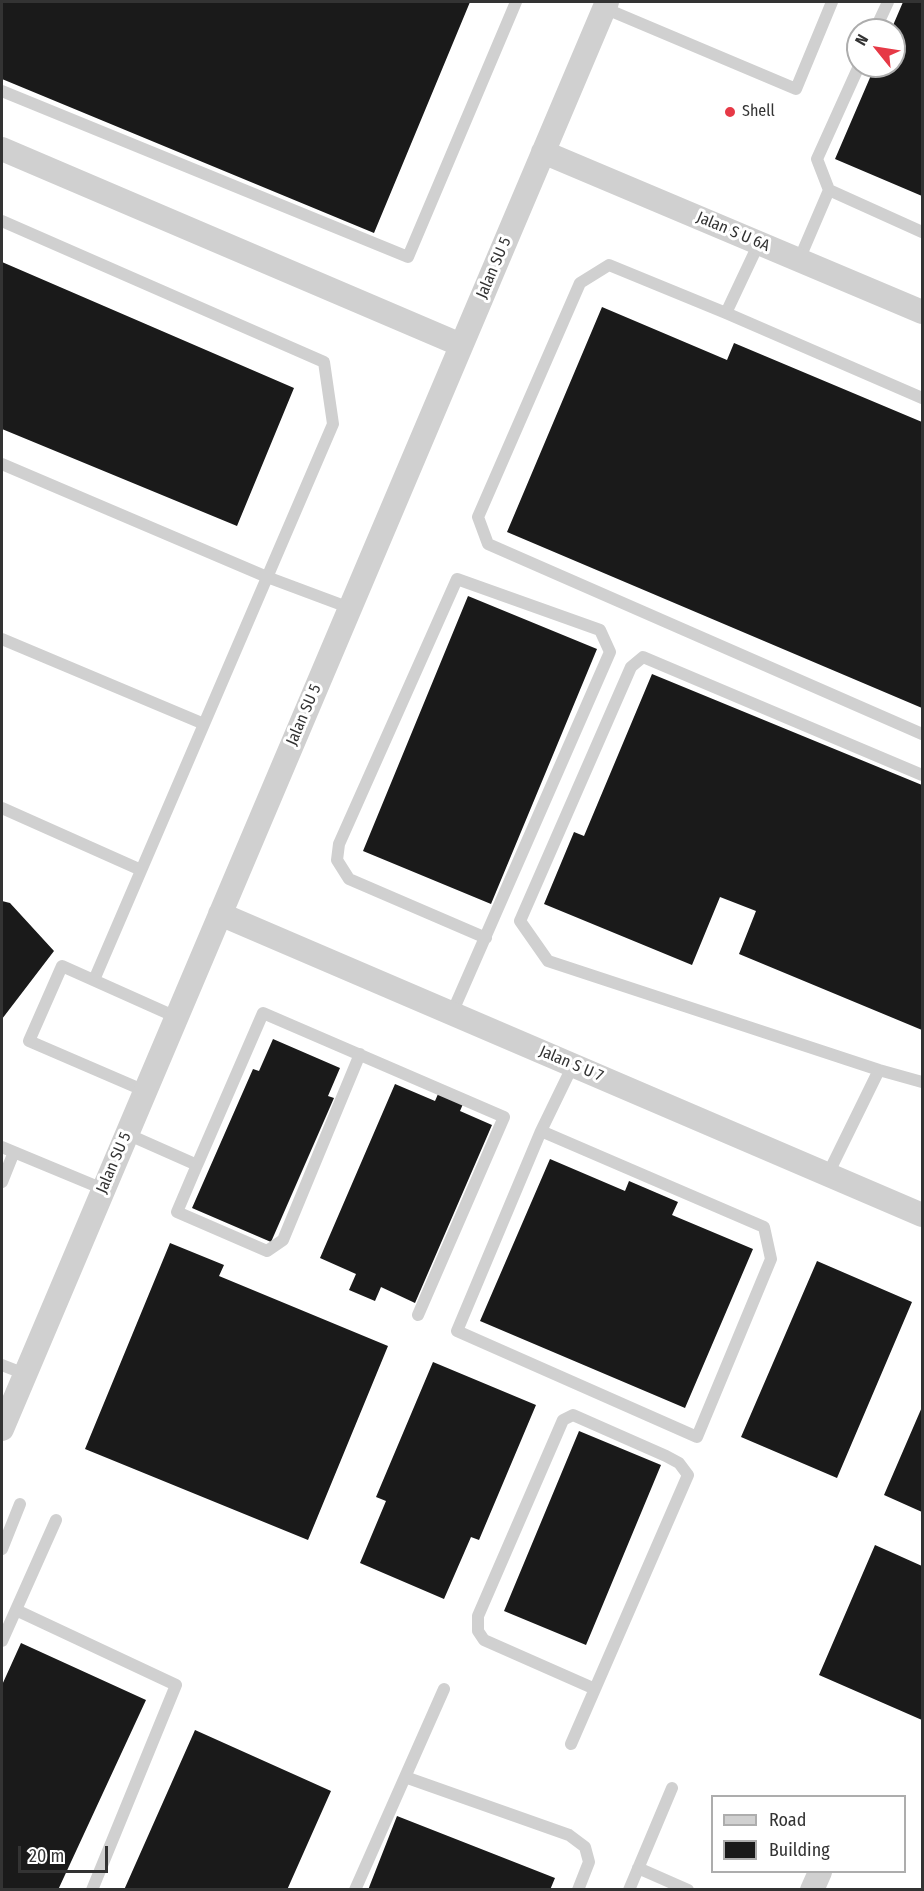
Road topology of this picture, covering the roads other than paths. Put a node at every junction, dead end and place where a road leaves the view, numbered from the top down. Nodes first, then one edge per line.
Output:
1 (516, 2) edge
2 (832, 2) edge
3 (888, 2) edge
4 (605, 4) edge
5 (881, 18) edge
6 (854, 78) edge
7 (2, 91) edge
8 (2, 149) edge
9 (543, 152) junction
10 (829, 190) junction
11 (2, 221) edge
12 (922, 232) edge
13 (759, 243) junction
14 (799, 260) junction
15 (922, 312) edge
16 (726, 313) junction
17 (461, 345) junction
18 (922, 398) edge
19 (2, 464) edge
20 (267, 577) junction
21 (350, 608) junction
22 (2, 639) edge
23 (204, 724) junction
24 (922, 734) edge
25 (922, 775) edge
26 (2, 808) edge
27 (141, 870) junction
28 (220, 914) junction
29 (486, 938) junction
30 (94, 980) junction
31 (452, 1013) junction
32 (176, 1017) junction
33 (360, 1054) junction
34 (573, 1065) junction
35 (879, 1070) junction
36 (922, 1082) edge
37 (145, 1091) junction
38 (542, 1131) junction
39 (127, 1134) junction
40 (2, 1147) edge
41 (14, 1152) junction
42 (197, 1165) junction
43 (828, 1174) junction
44 (2, 1182) edge
45 (103, 1188) junction
46 (922, 1215) edge
47 (418, 1315) dead end
48 (2, 1365) edge
49 (25, 1374) junction
50 (2, 1429) edge
51 (20, 1504) dead end
52 (56, 1520) dead end
53 (2, 1549) edge
54 (16, 1610) junction
55 (2, 1641) edge
56 (444, 1689) dead end
57 (595, 1689) junction
58 (571, 1744) dead end
59 (405, 1778) junction
60 (672, 1788) dead end
61 (638, 1868) junction
62 (820, 1873) edge
63 (92, 1890) edge
64 (356, 1890) edge
65 (578, 1890) edge
66 (629, 1890) edge
67 (688, 1890) edge
68 (812, 1890) edge

1 - 7 lane
2 - 4 lane
3 - 5 lane
4 - 9 street, Jalan SU 5
6 - 10 lane
8 - 17 street
9 - 13 street, Jalan S U 6A
9 - 17 street, Jalan SU 5
10 - 12 lane
10 - 14 lane
11 - 20 lane
13 - 14 street, Jalan S U 6A
13 - 16 lane
14 - 15 street, Jalan S U 6A
16 - 18 lane
16 - 24 lane
17 - 21 street, Jalan SU 5
19 - 20 lane
20 - 21 lane
20 - 23 lane
21 - 28 street, Jalan SU 5
22 - 23 lane
23 - 27 lane
25 - 35 lane
26 - 27 lane
27 - 30 lane
28 - 31 street, Jalan S U 7
28 - 32 street, Jalan SU 5
29 - 29 lane
29 - 31 lane
30 - 32 lane
30 - 37 lane
31 - 34 street, Jalan S U 7
32 - 37 street, Jalan SU 5
33 - 42 lane
33 - 42 lane
33 - 47 lane
34 - 38 lane
34 - 43 street, Jalan S U 7
35 - 36 lane
35 - 43 lane
37 - 39 street, Jalan SU 5
38 - 38 lane
39 - 42 lane
39 - 45 street, Jalan SU 5
40 - 41 lane
41 - 44 lane
41 - 45 lane
43 - 46 street, Jalan S U 7
45 - 49 street, Jalan SU 5
48 - 49 lane
49 - 50 street, Jalan SU 5
51 - 53 lane
52 - 54 lane
54 - 55 lane
54 - 63 lane
56 - 59 lane
57 - 57 lane
57 - 58 lane
59 - 64 lane
59 - 65 lane
60 - 61 lane
61 - 66 lane
61 - 67 lane
62 - 68 street

